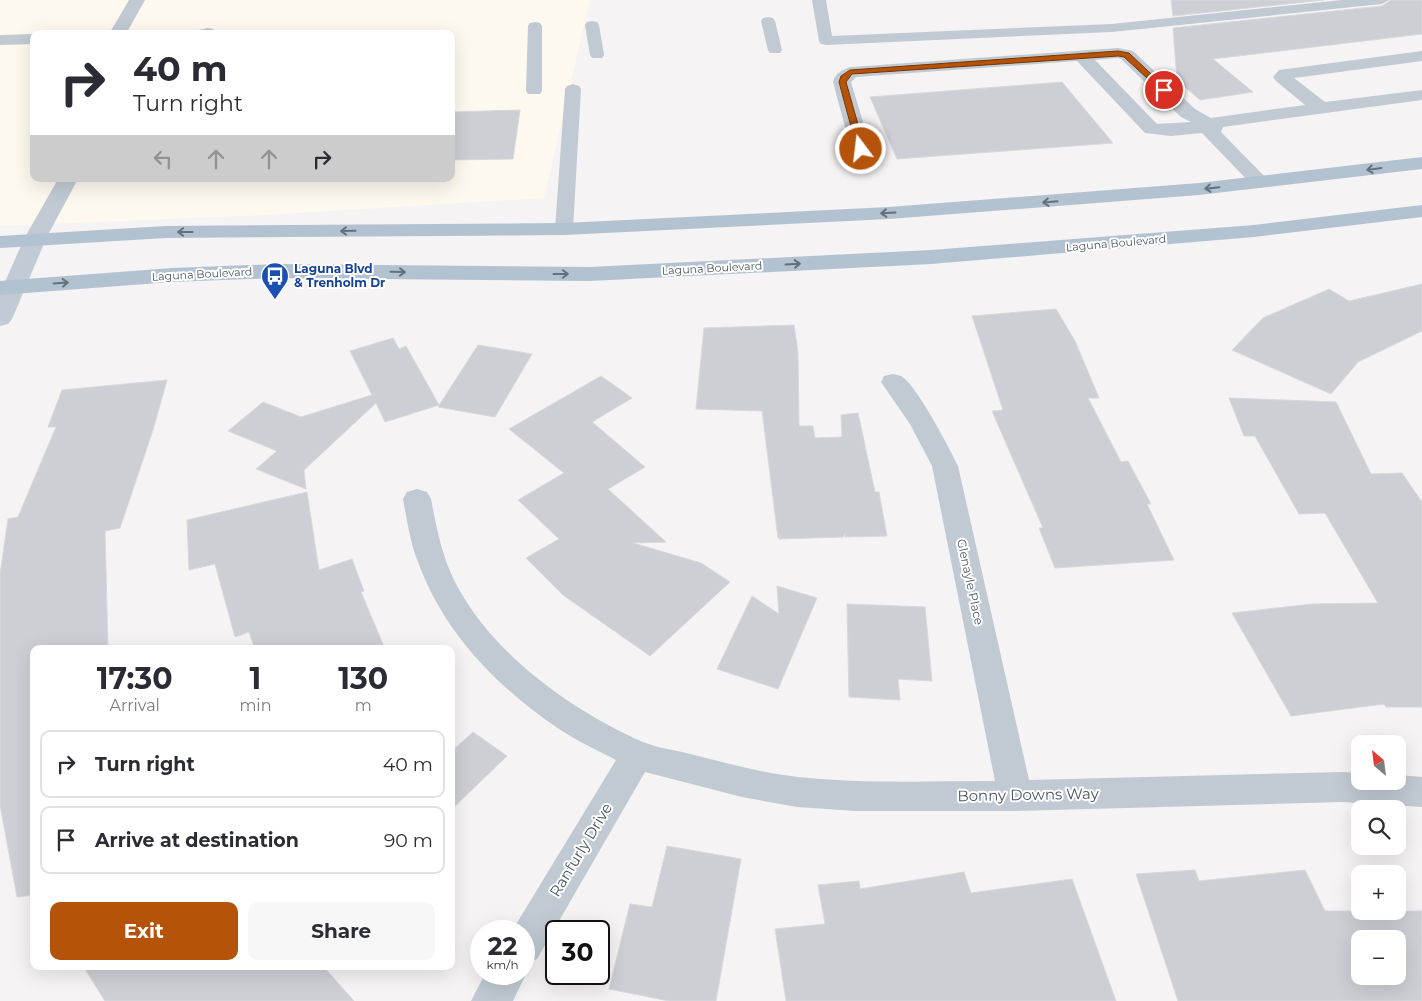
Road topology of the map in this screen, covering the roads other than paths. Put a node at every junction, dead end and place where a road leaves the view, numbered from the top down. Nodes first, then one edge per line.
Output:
1 (137, 0) edge
2 (818, 0) edge
3 (1382, 0) edge
4 (768, 21) dead end
5 (592, 25) dead end
6 (535, 26) dead end
7 (120, 30) edge
8 (30, 39) edge
9 (0, 40) edge
10 (776, 50) dead end
11 (597, 56) dead end
12 (1082, 56) junction
13 (1422, 56) edge
14 (573, 89) dead end
15 (534, 90) dead end
16 (1422, 95) edge
17 (1322, 109) junction
18 (1212, 126) junction
19 (861, 149) dead end
20 (1422, 163) edge
21 (66, 182) edge
22 (1260, 182) junction
23 (1422, 211) edge
24 (564, 229) junction
25 (35, 239) junction
26 (0, 242) edge
27 (6, 288) edge
28 (0, 319) edge
29 (893, 382) dead end
30 (417, 499) dead end
31 (638, 755) junction
32 (1422, 792) edge
33 (1015, 796) junction
34 (535, 928) edge
35 (500, 985) edge
36 (491, 1001) edge

1 - 7 street
2 - 3 lane
4 - 10 lane
5 - 11 lane
6 - 15 lane
8 - 9 street
12 - 18 street
12 - 18 street
12 - 19 street
13 - 17 street
14 - 24 lane
16 - 17 street
17 - 18 street
18 - 22 street
20 -> 22 main road
21 - 25 street
22 -> 24 main road
27 -> 23 main road, Laguna Boulevard
24 -> 25 main road
25 - 26 main road
25 - 27 street
27 - 28 street
29 - 33 street, Glenayle Place
30 - 31 street, Bonny Downs Way
31 - 33 street, Bonny Downs Way
31 - 34 street, Ranfurly Drive
32 - 33 street, Bonny Downs Way
35 - 36 street

